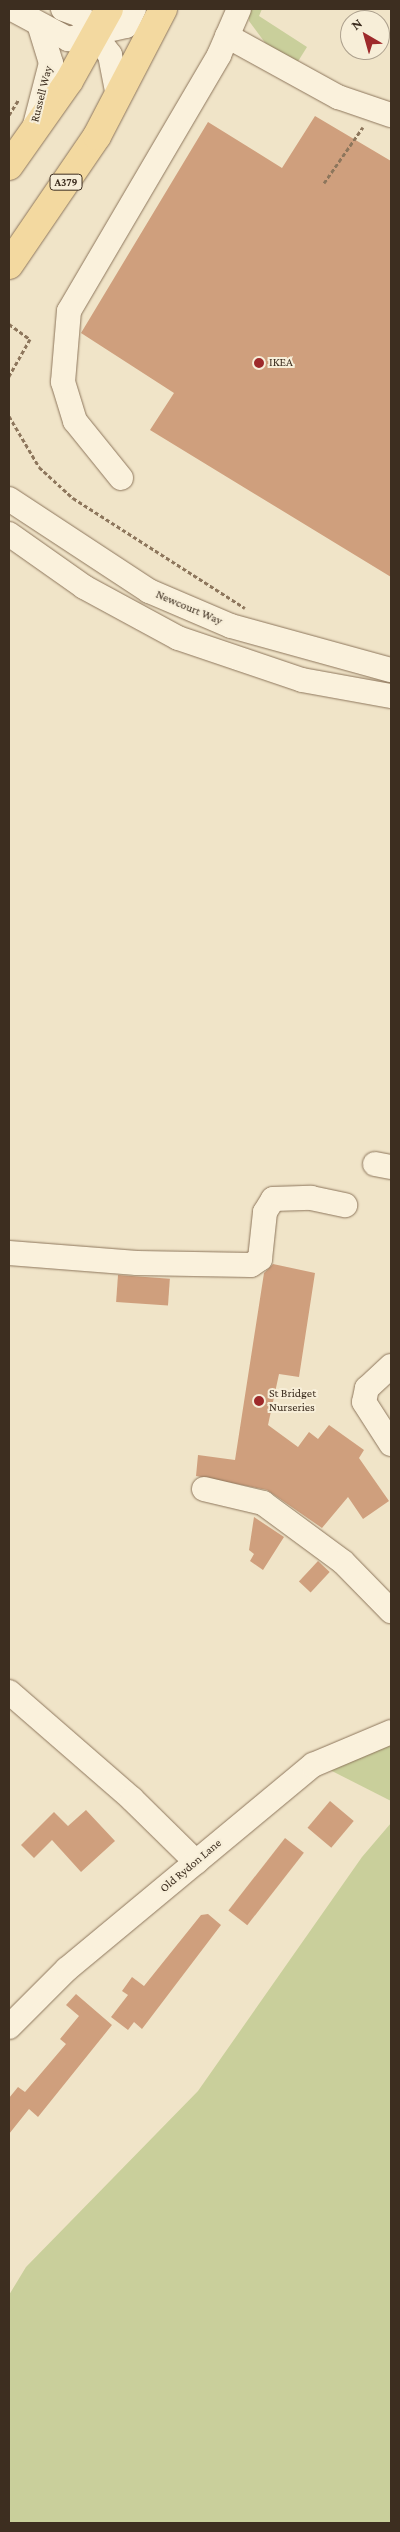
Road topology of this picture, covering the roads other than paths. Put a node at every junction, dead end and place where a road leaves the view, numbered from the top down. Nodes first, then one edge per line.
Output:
1 (12, 9) edge
2 (63, 9) edge
3 (109, 9) edge
4 (134, 9) edge
5 (163, 9) edge
6 (239, 9) edge
7 (40, 28) junction
8 (96, 36) junction
9 (227, 36) junction
10 (118, 96) junction
11 (391, 115) edge
12 (33, 132) junction
13 (9, 166) edge
14 (9, 265) edge
15 (121, 478) dead end
16 (9, 499) edge
17 (9, 534) edge
18 (9, 552) edge
19 (84, 587) junction
20 (391, 670) edge
21 (391, 696) edge
22 (345, 1205) dead end
23 (9, 1253) edge
24 (391, 1366) edge
25 (391, 1444) edge
26 (204, 1489) dead end
27 (391, 1611) edge
28 (9, 1692) edge
29 (391, 1732) edge
30 (196, 1862) junction
31 (9, 2028) edge

1 - 7 street
2 - 8 street
3 - 8 main road
4 - 8 street
5 - 10 main road, A379
6 - 9 street
7 - 8 street
7 - 12 street, Russell Way
8 - 10 street
8 - 12 main road
9 - 11 street
9 - 15 street
10 - 14 main road, A379
12 - 13 main road
16 - 20 street, Newcourt Way
17 - 19 street
18 - 19 street
19 - 21 street
22 - 23 street
24 - 25 street
26 - 27 street
28 - 30 street
29 - 30 street, Old Rydon Lane
30 - 31 street, Old Rydon Lane

